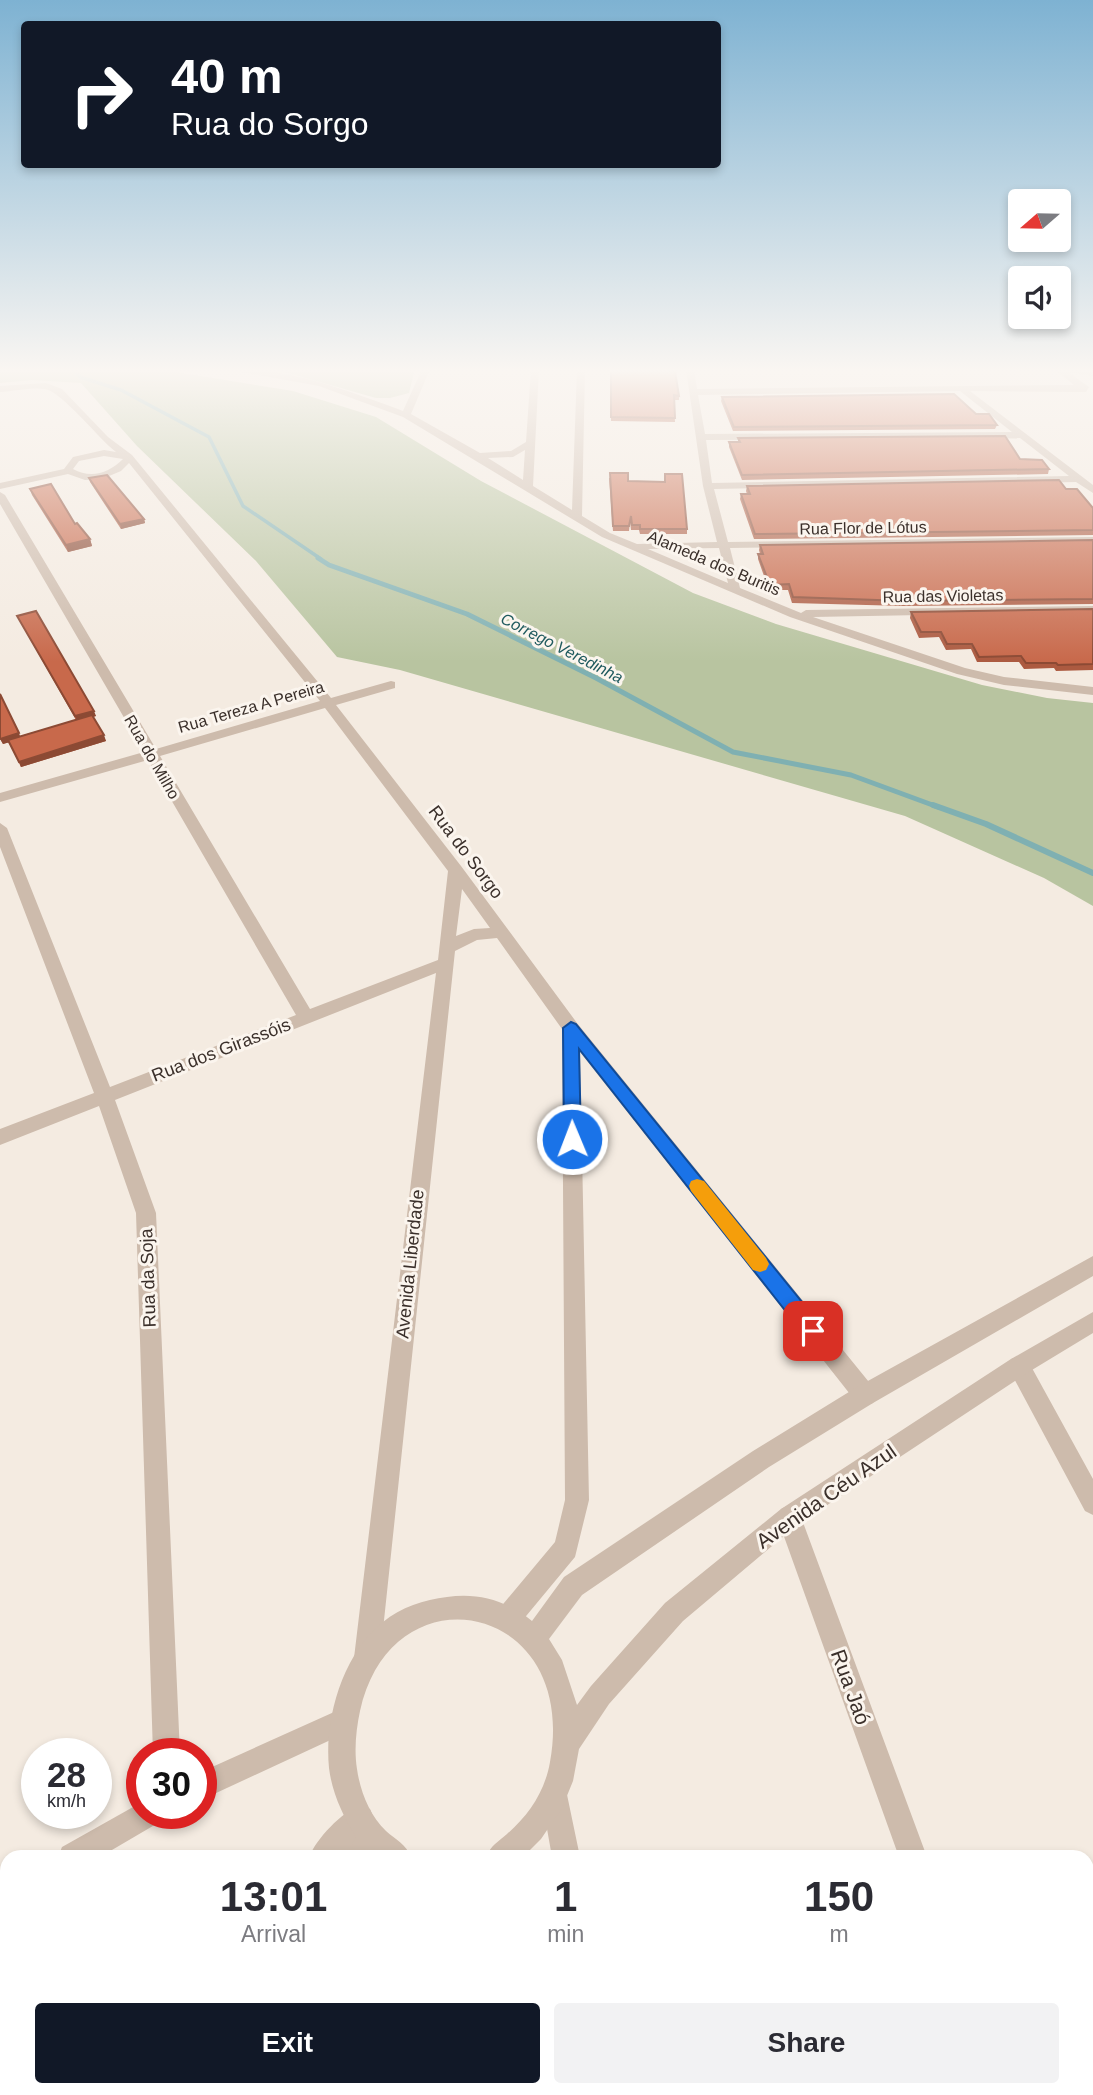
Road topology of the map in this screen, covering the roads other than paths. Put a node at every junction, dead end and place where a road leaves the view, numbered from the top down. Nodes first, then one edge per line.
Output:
1 (70, 467) edge
2 (121, 467) edge
3 (136, 467) edge
4 (495, 467) edge
5 (529, 467) edge
6 (578, 467) edge
7 (705, 467) edge
8 (1063, 467) edge
9 (69, 471) junction
10 (106, 475) junction
11 (144, 476) junction
12 (1079, 479) junction
13 (0, 486) edge
14 (708, 486) junction
15 (528, 487) junction
16 (1093, 490) edge
17 (0, 495) edge
18 (577, 518) junction
19 (1093, 540) edge
20 (724, 545) junction
21 (634, 546) junction
22 (735, 589) junction
23 (1093, 609) edge
24 (877, 613) junction
25 (794, 615) junction
26 (859, 637) junction
27 (391, 685) dead end
28 (1091, 692) edge
29 (328, 703) junction
30 (150, 754) junction
31 (0, 798) edge
32 (0, 828) edge
33 (456, 870) junction
34 (501, 932) junction
35 (445, 956) junction
36 (306, 1017) junction
37 (571, 1028) junction
38 (104, 1095) junction
39 (0, 1137) edge
40 (1093, 1265) edge
41 (1093, 1322) edge
42 (1019, 1366) junction
43 (865, 1395) junction
44 (1093, 1503) edge
45 (789, 1517) junction
46 (508, 1618) junction
47 (534, 1639) junction
48 (367, 1658) junction
49 (342, 1721) junction
50 (166, 1738) edge
51 (567, 1743) junction
52 (217, 1779) edge
53 (555, 1795) junction
54 (126, 1826) edge
55 (364, 1838) edge
56 (525, 1848) edge
57 (84, 1850) edge
58 (338, 1850) edge
59 (385, 1850) edge
60 (565, 1850) edge
61 (910, 1850) edge

1 - 9 street
2 - 10 street
3 - 11 street, Rua do Sorgo
4 - 15 street, Alameda dos Buritis
5 - 15 street
6 - 18 street
7 - 14 street
8 - 12 street
9 - 10 street
9 - 13 street
10 - 11 street
11 - 29 street, Rua do Sorgo
12 - 14 street
12 - 16 street
14 - 20 street
15 - 18 street, Alameda dos Buritis
17 - 30 street, Rua do Milho
18 - 21 street, Alameda dos Buritis
19 - 20 street, Rua Flor de Lótus
20 - 21 street, Rua Flor de Lótus
20 - 22 street
21 - 22 street, Alameda dos Buritis
22 - 25 street, Alameda dos Buritis
23 - 24 street, Rua das Violetas
24 - 25 street, Rua das Violetas
24 - 26 street
25 - 26 street, Alameda dos Buritis
26 - 28 street, Alameda dos Buritis
27 - 29 street, Rua Tereza A Pereira
29 - 30 street, Rua Tereza A Pereira
29 - 33 street, Rua do Sorgo
30 - 31 street, Rua Tereza A Pereira
30 - 36 street, Rua do Milho
32 - 38 street, Rua da Soja
33 - 34 street, Rua do Sorgo
33 - 35 street, Avenida Liberdade
34 - 35 street, Rua dos Girassóis
34 - 37 street, Rua do Sorgo
35 - 36 street, Rua dos Girassóis
35 - 48 street, Avenida Liberdade
36 - 38 street, Rua dos Girassóis
37 - 43 street, Rua do Sorgo
37 - 46 street
38 - 39 street, Rua dos Girassóis
38 - 50 street, Rua da Soja
40 - 43 street
41 - 42 street, Avenida Céu Azul
42 - 44 street
42 - 45 street, Avenida Céu Azul
43 - 47 street
45 - 51 street, Avenida Céu Azul
45 - 61 street, Rua Jaó
46 - 47 street
46 - 48 street
47 - 51 street
48 - 49 street
49 - 52 street
49 - 55 street
51 - 53 street
53 - 56 street
53 - 60 street
54 - 57 street
55 - 58 street
55 - 59 street

